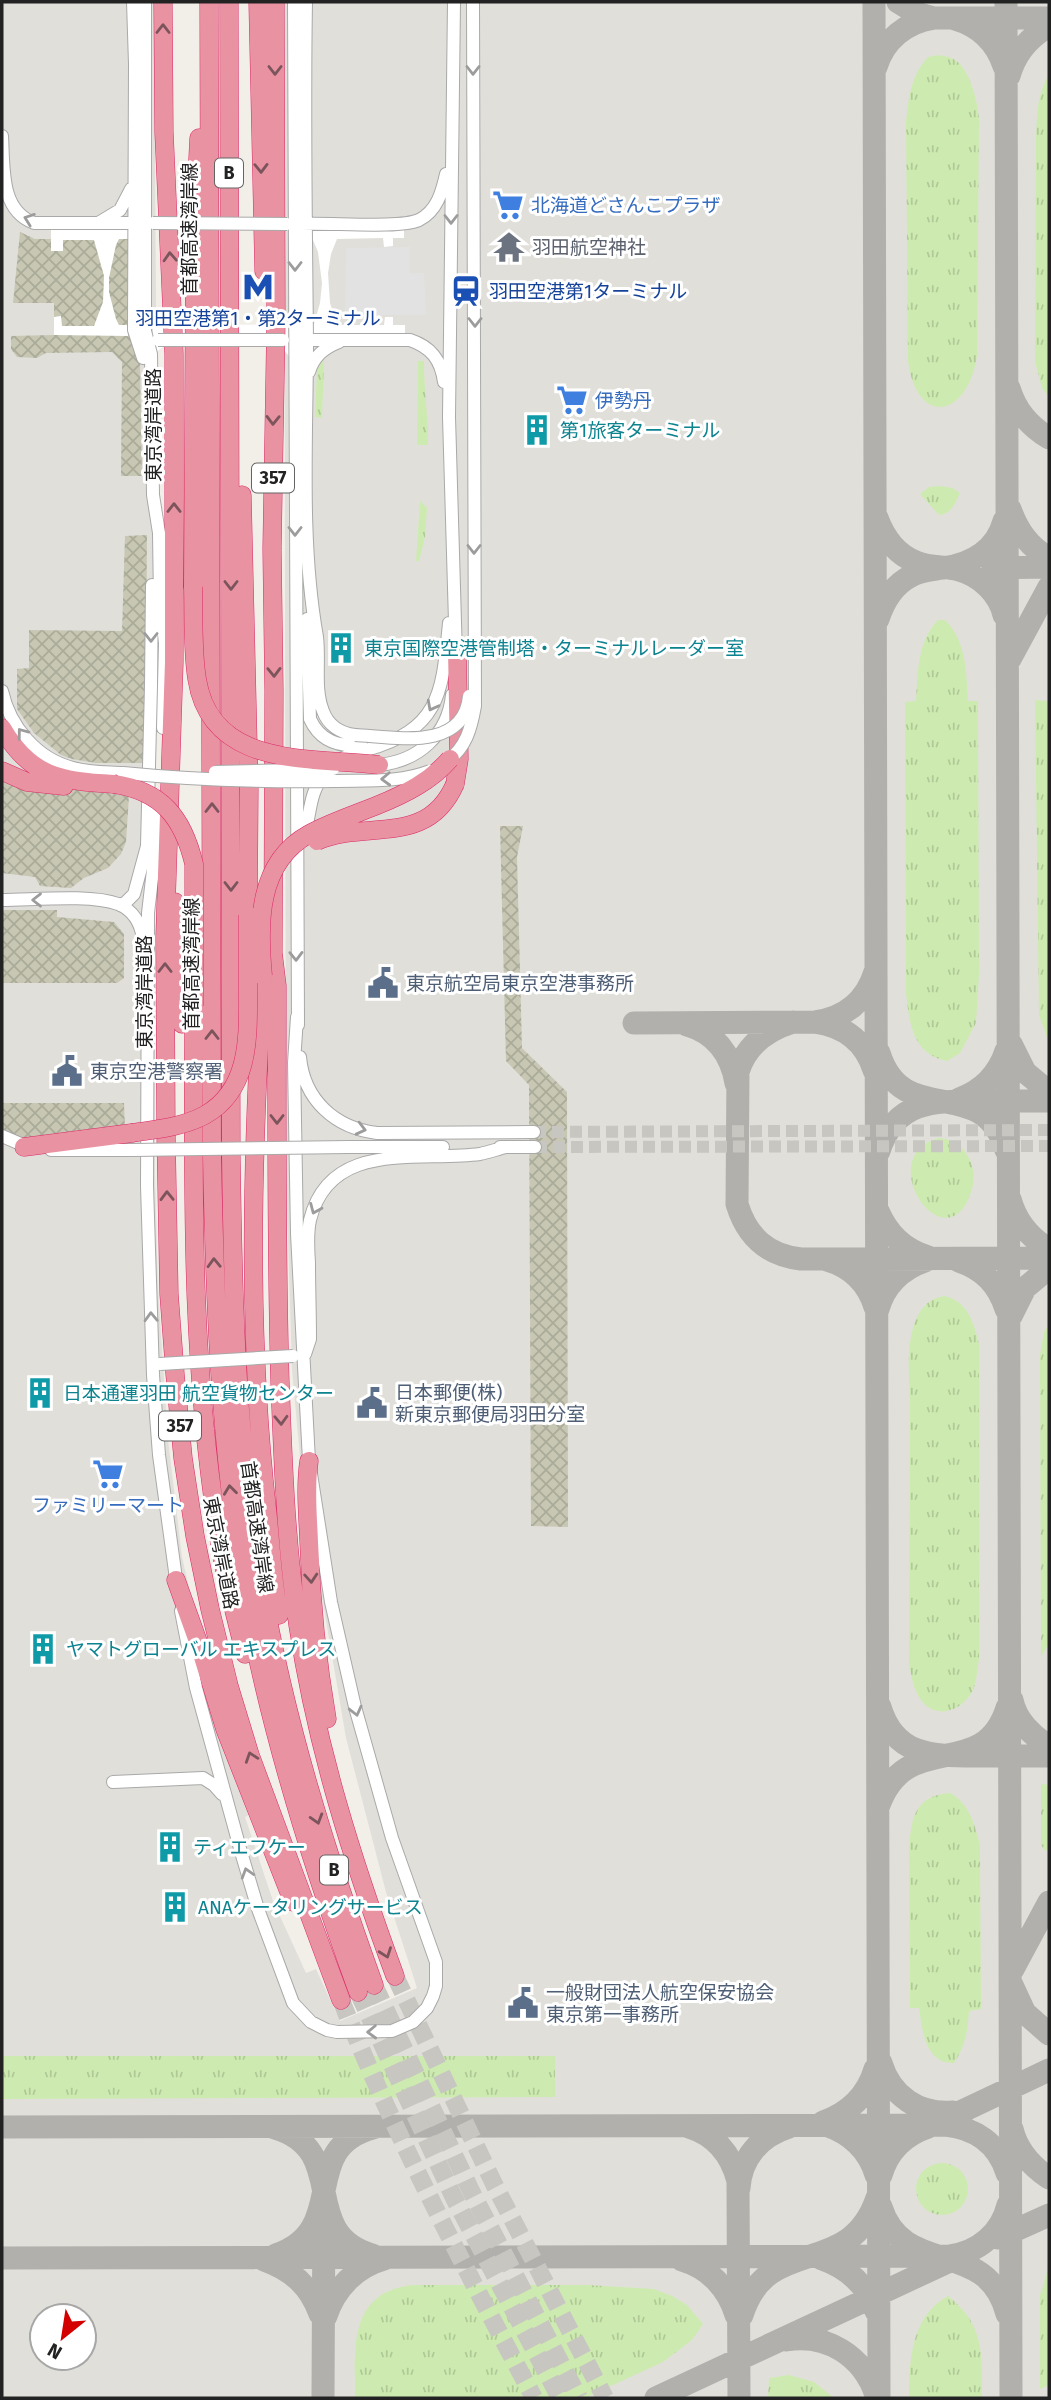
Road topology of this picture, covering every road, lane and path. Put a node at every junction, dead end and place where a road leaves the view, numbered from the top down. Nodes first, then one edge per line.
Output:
1 (133, 2) edge
2 (145, 2) edge
3 (163, 2) edge
4 (200, 2) edge
5 (209, 2) edge
6 (229, 2) edge
7 (258, 2) edge
8 (275, 2) edge
9 (294, 2) edge
10 (306, 2) edge
11 (454, 2) edge
12 (472, 2) edge
13 (2, 136) edge
14 (451, 147) junction
15 (133, 182) junction
16 (306, 190) junction
17 (144, 223) junction
18 (337, 223) junction
19 (96, 224) junction
20 (296, 224) junction
21 (152, 340) junction
22 (295, 340) junction
23 (344, 340) junction
24 (230, 345) junction
25 (306, 379) junction
26 (274, 380) junction
27 (449, 417) junction
28 (310, 590) junction
29 (453, 591) junction
30 (457, 649) junction
31 (474, 661) junction
32 (2, 691) edge
33 (2, 728) edge
34 (379, 744) junction
35 (450, 760) junction
36 (379, 765) junction
37 (2, 771) edge
38 (119, 778) junction
39 (85, 783) junction
40 (168, 846) junction
41 (299, 851) junction
42 (2, 900) edge
43 (120, 905) junction
44 (273, 953) junction
45 (147, 960) junction
46 (263, 976) junction
47 (297, 1017) junction
48 (534, 1132) tunnel mouth
49 (2, 1136) edge
50 (132, 1142) junction
51 (535, 1146) tunnel mouth
52 (24, 1147) joint
53 (506, 1147) junction
54 (196, 1293) junction
55 (253, 1313) junction
56 (297, 1354) junction
57 (158, 1362) junction
58 (309, 1461) junction
59 (176, 1580) junction
60 (299, 1753) junction
61 (214, 1758) junction
62 (203, 1778) junction
63 (113, 1782) dead end
64 (292, 1796) junction
65 (225, 1797) junction
66 (353, 1857) junction
67 (394, 1976) tunnel mouth
68 (335, 1982) junction
69 (341, 2000) tunnel mouth

1 - 15 street
2 - 17 street
40 -> 3 highway, 東京湾岸道路 / 357
4 - 36 highway, bridge
64 -> 5 highway, 首都高速湾岸線 / B
6 - 24 highway, 首都高速湾岸線 / B
7 -> 26 highway
8 -> 26 highway, 357
9 - 20 street
10 - 16 street
11 - 14 street
12 -> 31 street, bridge
19 -> 13 street
14 - 18 street
14 -> 27 street
15 - 17 street
15 - 19 street
16 - 18 street
16 - 20 street
17 - 19 street
17 - 20 street, bridge
17 - 21 street
17 -> 43 street
18 - 20 street
20 - 22 street
21 - 22 street, bridge
21 - 45 street
22 - 23 street
22 - 25 street
22 -> 41 street
23 - 25 street
23 - 27 street
24 - 50 highway, bridge
24 -> 60 highway, 首都高速湾岸線 / B
25 - 28 street
26 -> 44 highway, 357
27 - 29 street
28 - 31 street, bridge
28 - 34 street
29 - 30 street
29 -> 34 street
30 - 36 street
30 - 46 highway, bridge
31 - 35 street, bridge
38 -> 32 street
33 - 39 highway
34 - 41 street
35 -> 38 street, bridge
35 - 46 highway, bridge
36 - 38 street, bridge
37 - 39 highway
38 - 39 highway
38 - 54 highway, bridge
40 - 54 highway
68 -> 40 highway, 東京湾岸道路 / 357
41 -> 47 street
43 -> 42 street
43 - 45 street
44 - 55 highway
44 -> 66 highway, 357
57 -> 45 street
46 - 55 highway
47 -> 48 street
47 - 56 street
49 - 52 street
50 - 52 highway
50 - 53 street, bridge
51 - 53 street
53 -> 56 street
54 - 64 highway
55 - 60 highway
56 - 57 street, bridge
56 - 58 street
57 - 59 street
58 -> 65 street
58 -> 66 highway
59 - 61 street
59 - 68 highway
60 -> 64 highway, 首都高速湾岸線 / B
61 - 62 street
61 - 65 street
62 - 63 street
62 - 65 street
66 -> 67 highway, 357
68 - 69 highway, 東京湾岸道路 / 357

